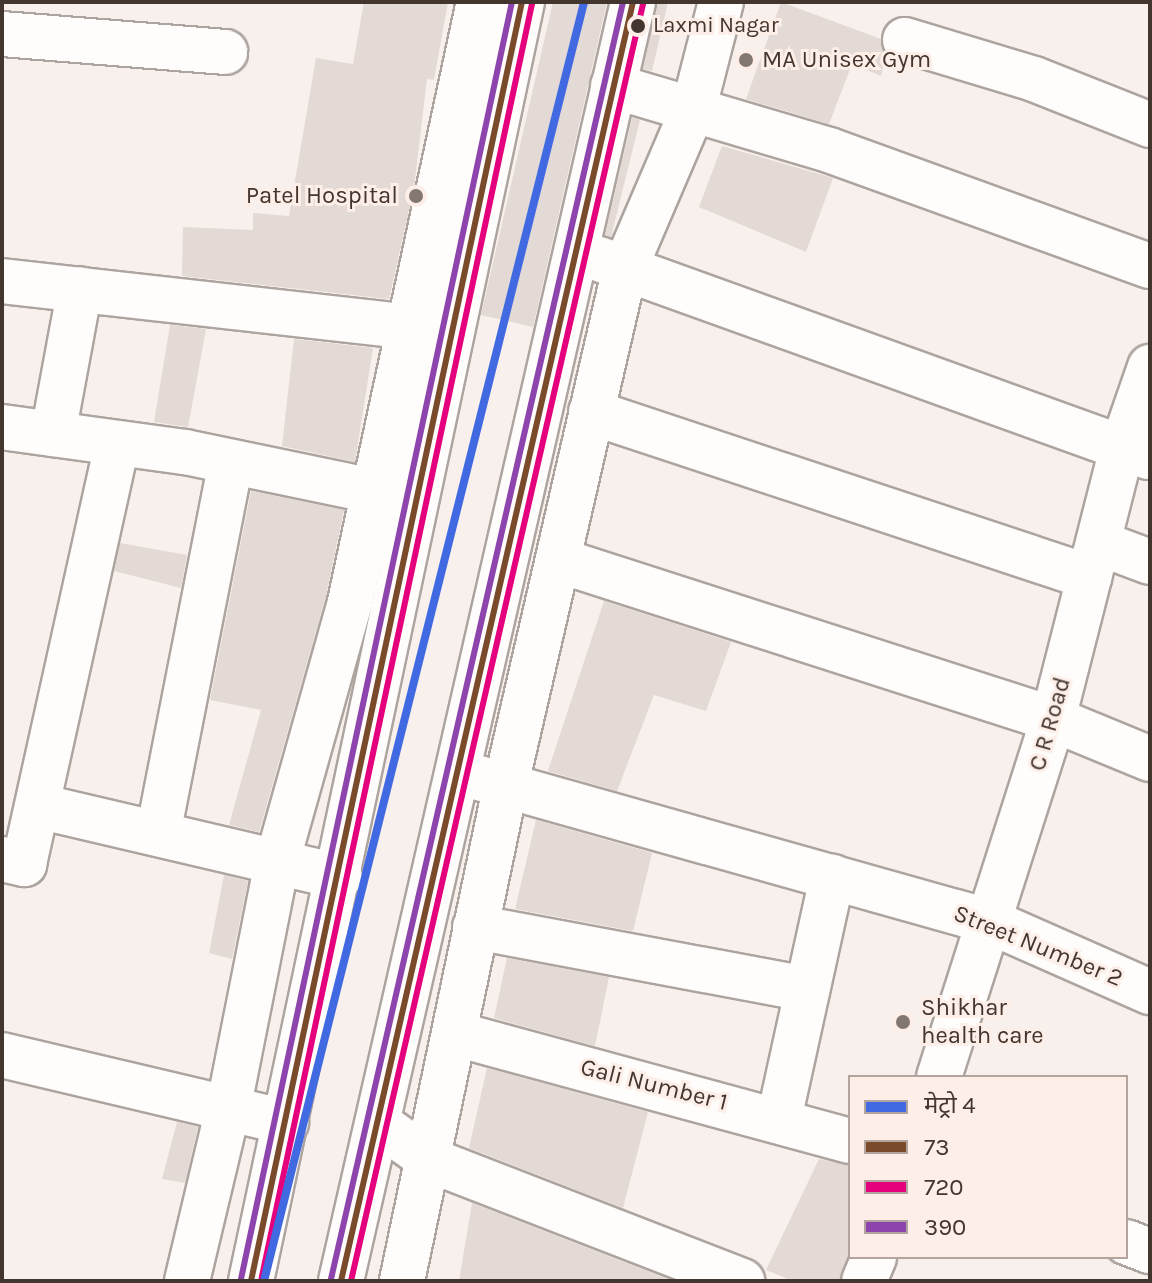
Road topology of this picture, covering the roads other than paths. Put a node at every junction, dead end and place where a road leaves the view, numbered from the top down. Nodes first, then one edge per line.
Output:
1 (479, 2) edge
2 (522, 2) edge
3 (633, 2) edge
4 (721, 2) edge
5 (2, 34) edge
6 (905, 40) dead end
7 (225, 52) dead end
8 (613, 86) junction
9 (694, 107) junction
10 (1150, 125) edge
11 (576, 251) junction
12 (1150, 266) edge
13 (625, 268) junction
14 (2, 281) edge
15 (80, 289) junction
16 (430, 329) junction
17 (1150, 367) edge
18 (591, 412) junction
19 (2, 427) edge
20 (53, 434) junction
21 (117, 443) junction
22 (1136, 453) edge
23 (231, 463) junction
24 (374, 492) junction
25 (417, 499) junction
26 (558, 560) junction
27 (1094, 560) junction
28 (1150, 562) edge
29 (1053, 719) junction
30 (1150, 759) edge
31 (458, 772) junction
32 (506, 784) junction
33 (38, 806) junction
34 (158, 834) junction
35 (2, 859) edge
36 (277, 862) junction
37 (340, 877) junction
38 (832, 877) junction
39 (991, 922) junction
40 (475, 927) junction
41 (807, 989) junction
42 (1150, 992) edge
43 (456, 1034) junction
44 (2, 1055) edge
45 (940, 1075) edge
46 (229, 1105) junction
47 (779, 1119) junction
48 (286, 1122) junction
49 (378, 1123) junction
50 (848, 1140) edge
51 (430, 1160) junction
52 (1128, 1243) edge
53 (1150, 1251) edge
54 (873, 1259) edge
55 (187, 1281) edge
56 (251, 1281) edge
57 (341, 1281) edge
58 (402, 1281) edge
59 (742, 1281) edge
60 (864, 1281) edge

1 - 16 street
2 - 16 street
3 - 8 street
4 - 9 street
5 - 7 street
6 - 10 street
8 - 9 street
8 - 11 street
9 - 12 street
9 - 13 street
11 - 13 street
11 - 31 street
13 - 18 street
13 - 22 street
14 - 15 street
15 - 16 street
15 - 20 street
16 - 24 street
16 - 25 street
17 - 22 street, C R Road
18 - 26 street
18 - 27 street
19 - 20 street
20 - 21 street
21 - 23 street
21 - 33 street
22 - 27 street, C R Road
23 - 24 street
23 - 34 street
24 - 25 street
24 - 36 street
25 - 37 street
26 - 29 street
26 - 32 street
27 - 28 street
27 - 29 street, C R Road
29 - 30 street
29 - 39 street, C R Road
31 - 32 street, Street Number 2
31 - 49 street
32 - 38 street, Street Number 2
32 - 40 street
33 - 34 street
33 - 35 street
34 - 36 street
36 - 37 street
36 - 46 street
37 - 48 street
38 - 39 street, Street Number 2
38 - 41 street
39 - 42 street, Street Number 2
39 - 45 street, C R Road
40 - 41 street
40 - 43 street
41 - 47 street
43 - 47 street, Gali Number 1
43 - 51 street
44 - 46 street
46 - 48 street
46 - 55 street
47 - 50 street, Gali Number 1
48 - 56 street
49 - 51 street
49 - 57 street
51 - 58 street
51 - 59 street
52 - 53 street
54 - 60 street

